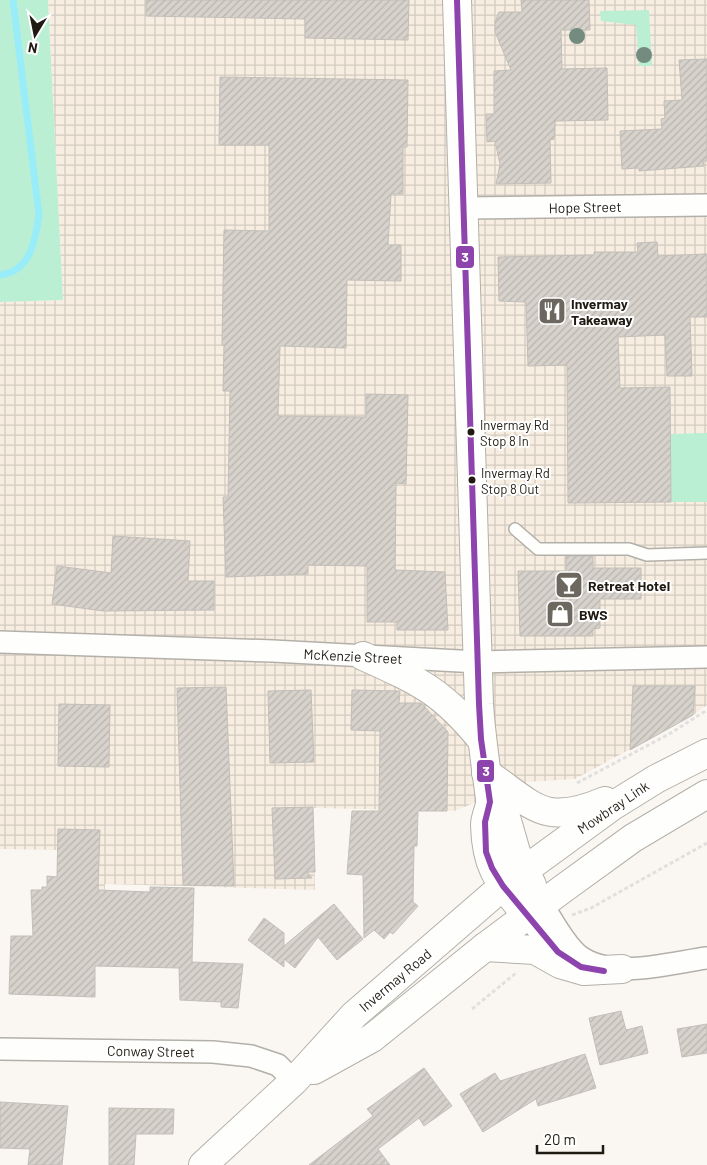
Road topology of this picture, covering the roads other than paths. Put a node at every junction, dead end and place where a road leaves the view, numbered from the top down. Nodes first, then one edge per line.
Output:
1 (456, 0) edge
2 (707, 205) edge
3 (464, 208) junction
4 (515, 529) dead end
5 (707, 553) edge
6 (0, 642) edge
7 (363, 656) junction
8 (707, 657) edge
9 (478, 662) junction
10 (481, 739) junction
11 (707, 753) edge
12 (486, 773) junction
13 (656, 779) junction
14 (707, 794) edge
15 (513, 878) junction
16 (534, 910) junction
17 (485, 947) junction
18 (707, 958) edge
19 (613, 970) junction
20 (0, 1049) edge
21 (294, 1081) junction
22 (203, 1165) edge

1 - 3 main road
2 - 3 street, Hope Street
3 - 9 main road
4 - 5 lane
6 - 7 street, McKenzie Street
7 - 9 street, McKenzie Street
7 - 10 main road
8 - 9 street, McKenzie Street
9 - 10 main road
10 - 12 main road
11 - 13 main road, Mowbray Link
12 - 13 main road
12 - 15 main road
13 - 15 main road, Mowbray Link
14 - 16 main road
15 - 16 main road
15 - 21 main road, Invermay Road
16 - 17 main road, Invermay Road
16 - 19 street
17 - 19 main road
17 - 21 main road, Invermay Road
18 - 19 street
20 - 21 street, Conway Street
21 - 22 main road, Invermay Road

